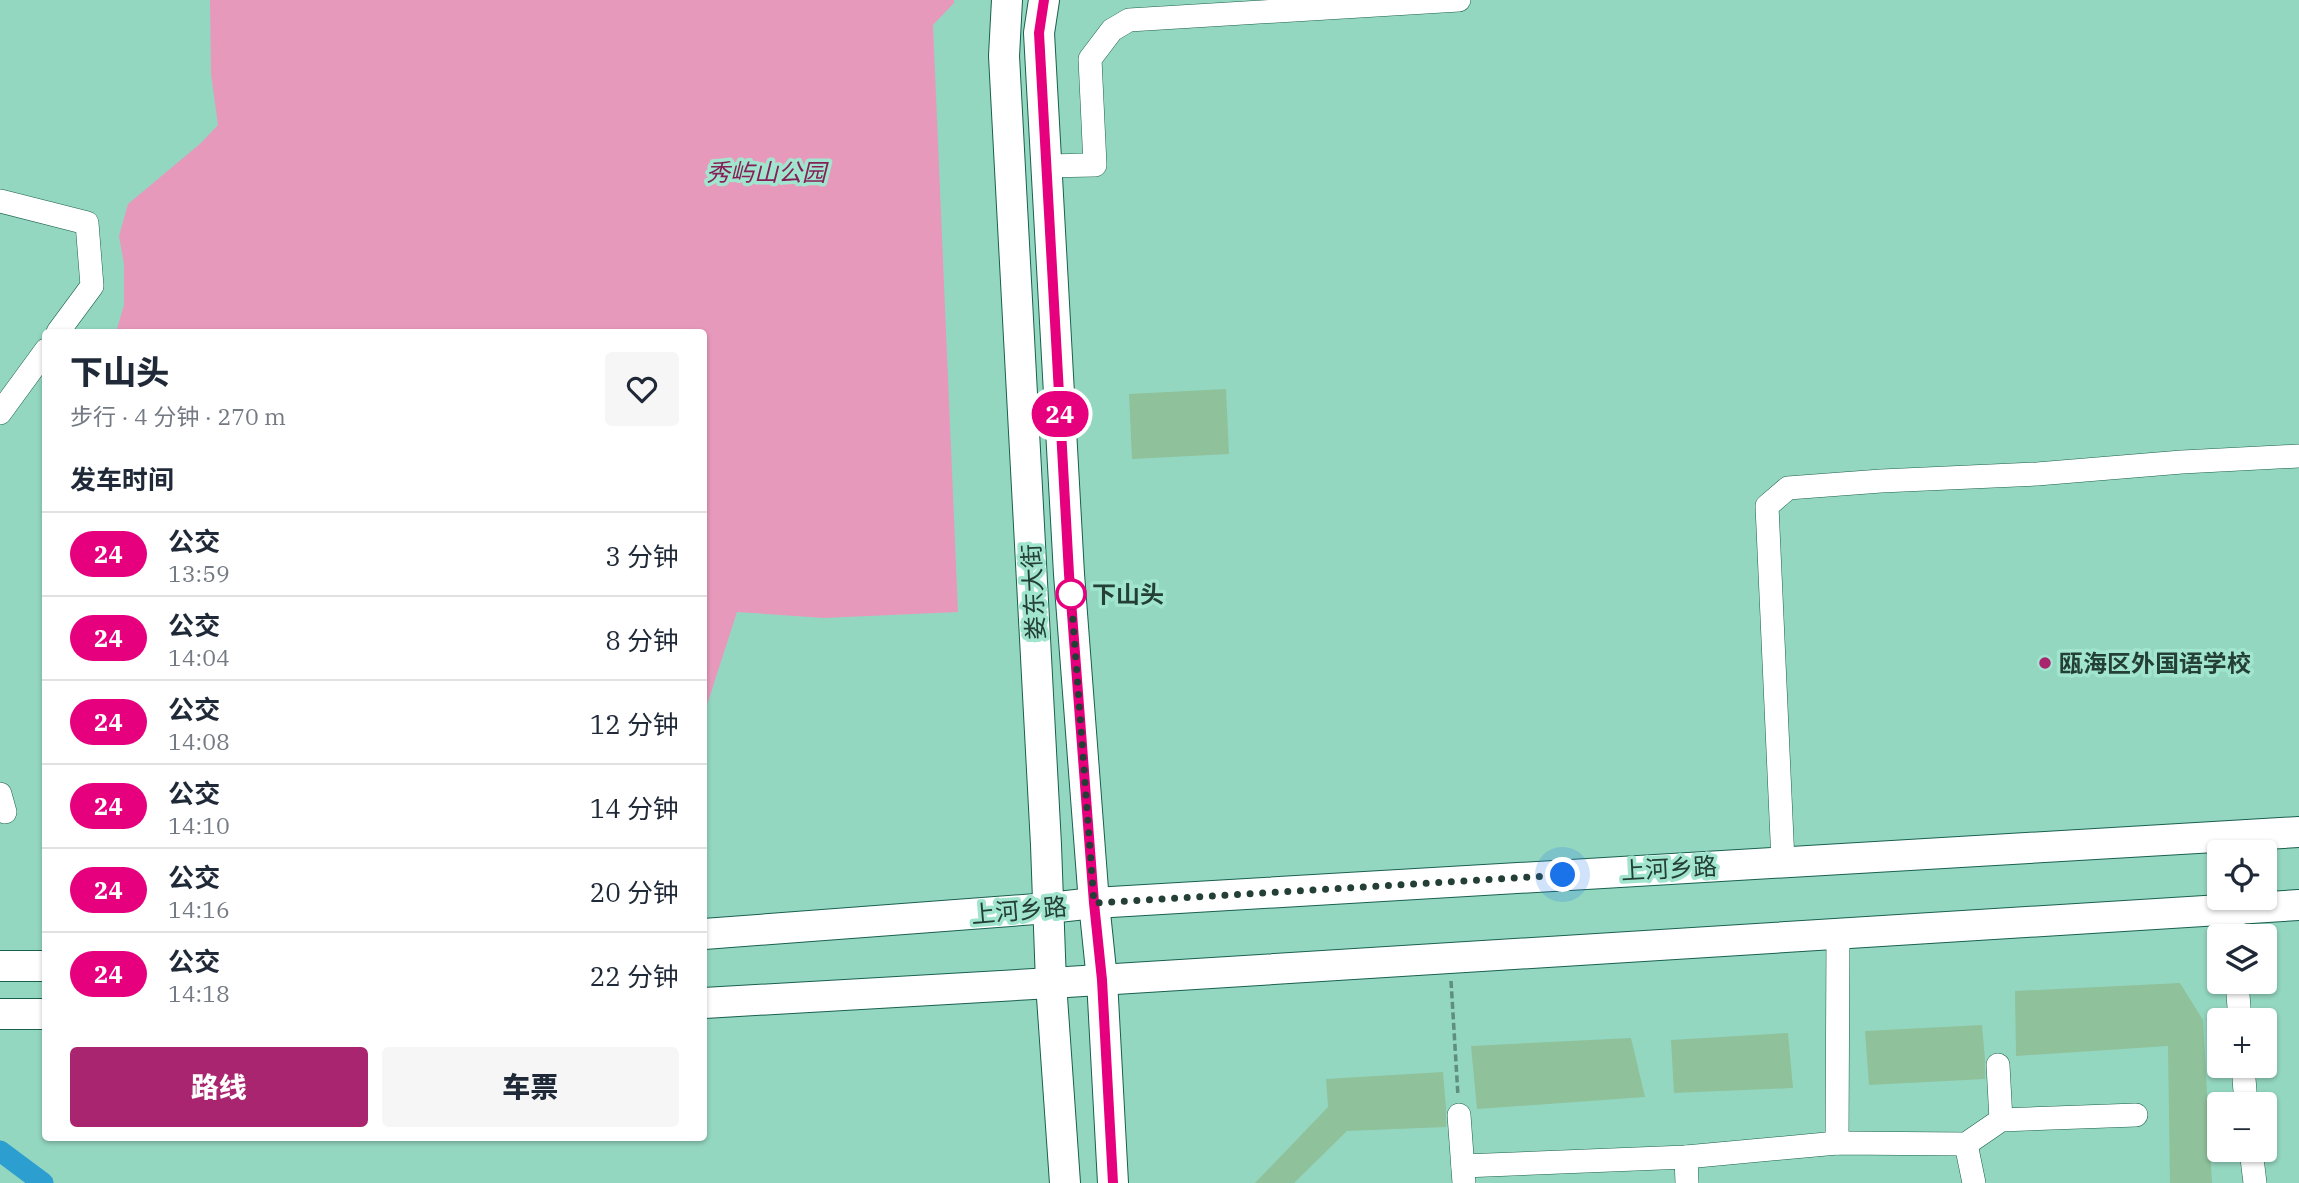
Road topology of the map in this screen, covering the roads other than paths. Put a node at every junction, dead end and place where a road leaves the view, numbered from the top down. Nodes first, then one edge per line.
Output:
1 (1007, 0) edge
2 (1044, 0) edge
3 (1459, 0) edge
4 (1046, 166) junction
5 (0, 201) edge
6 (60, 329) edge
7 (42, 355) edge
8 (0, 412) edge
9 (2299, 456) edge
10 (2299, 832) edge
11 (1783, 862) junction
12 (1094, 903) junction
13 (2299, 905) edge
14 (1049, 908) junction
15 (2233, 923) edge
16 (707, 934) edge
17 (1838, 934) junction
18 (0, 966) edge
19 (42, 966) edge
20 (1102, 980) junction
21 (1051, 983) junction
22 (707, 1003) edge
23 (0, 1014) edge
24 (42, 1014) edge
25 (1998, 1065) dead end
26 (1460, 1115) road end
27 (2136, 1115) dead end
28 (2001, 1121) junction
29 (1837, 1143) junction
30 (1966, 1144) junction
31 (1686, 1157) junction
32 (2252, 1162) edge
33 (1463, 1174) edge
34 (1065, 1183) edge
35 (1112, 1183) edge
36 (1687, 1183) edge
37 (1974, 1183) edge
38 (2255, 1183) edge

1 - 14 main road, 娄东大街
2 - 4 main road, 娄东大街
3 - 4 street
4 - 12 main road, 娄东大街
5 - 6 street
7 - 8 street
9 - 11 street
10 - 11 main road, 上河乡路
11 - 12 main road, 上河乡路
12 - 14 main road, 上河乡路
12 - 20 main road, 娄东大街
13 - 15 main road
14 - 16 main road, 上河乡路
14 - 21 main road, 娄东大街
15 - 17 main road
17 - 20 main road
17 - 29 street
18 - 19 main road
20 - 21 main road
20 - 35 main road, 娄东大街
21 - 22 main road
21 - 34 main road, 娄东大街
23 - 24 main road
25 - 28 street
26 - 33 street
27 - 28 street
28 - 30 street
29 - 30 street
29 - 31 street
30 - 37 street
31 - 33 street
31 - 36 street
32 - 38 street

